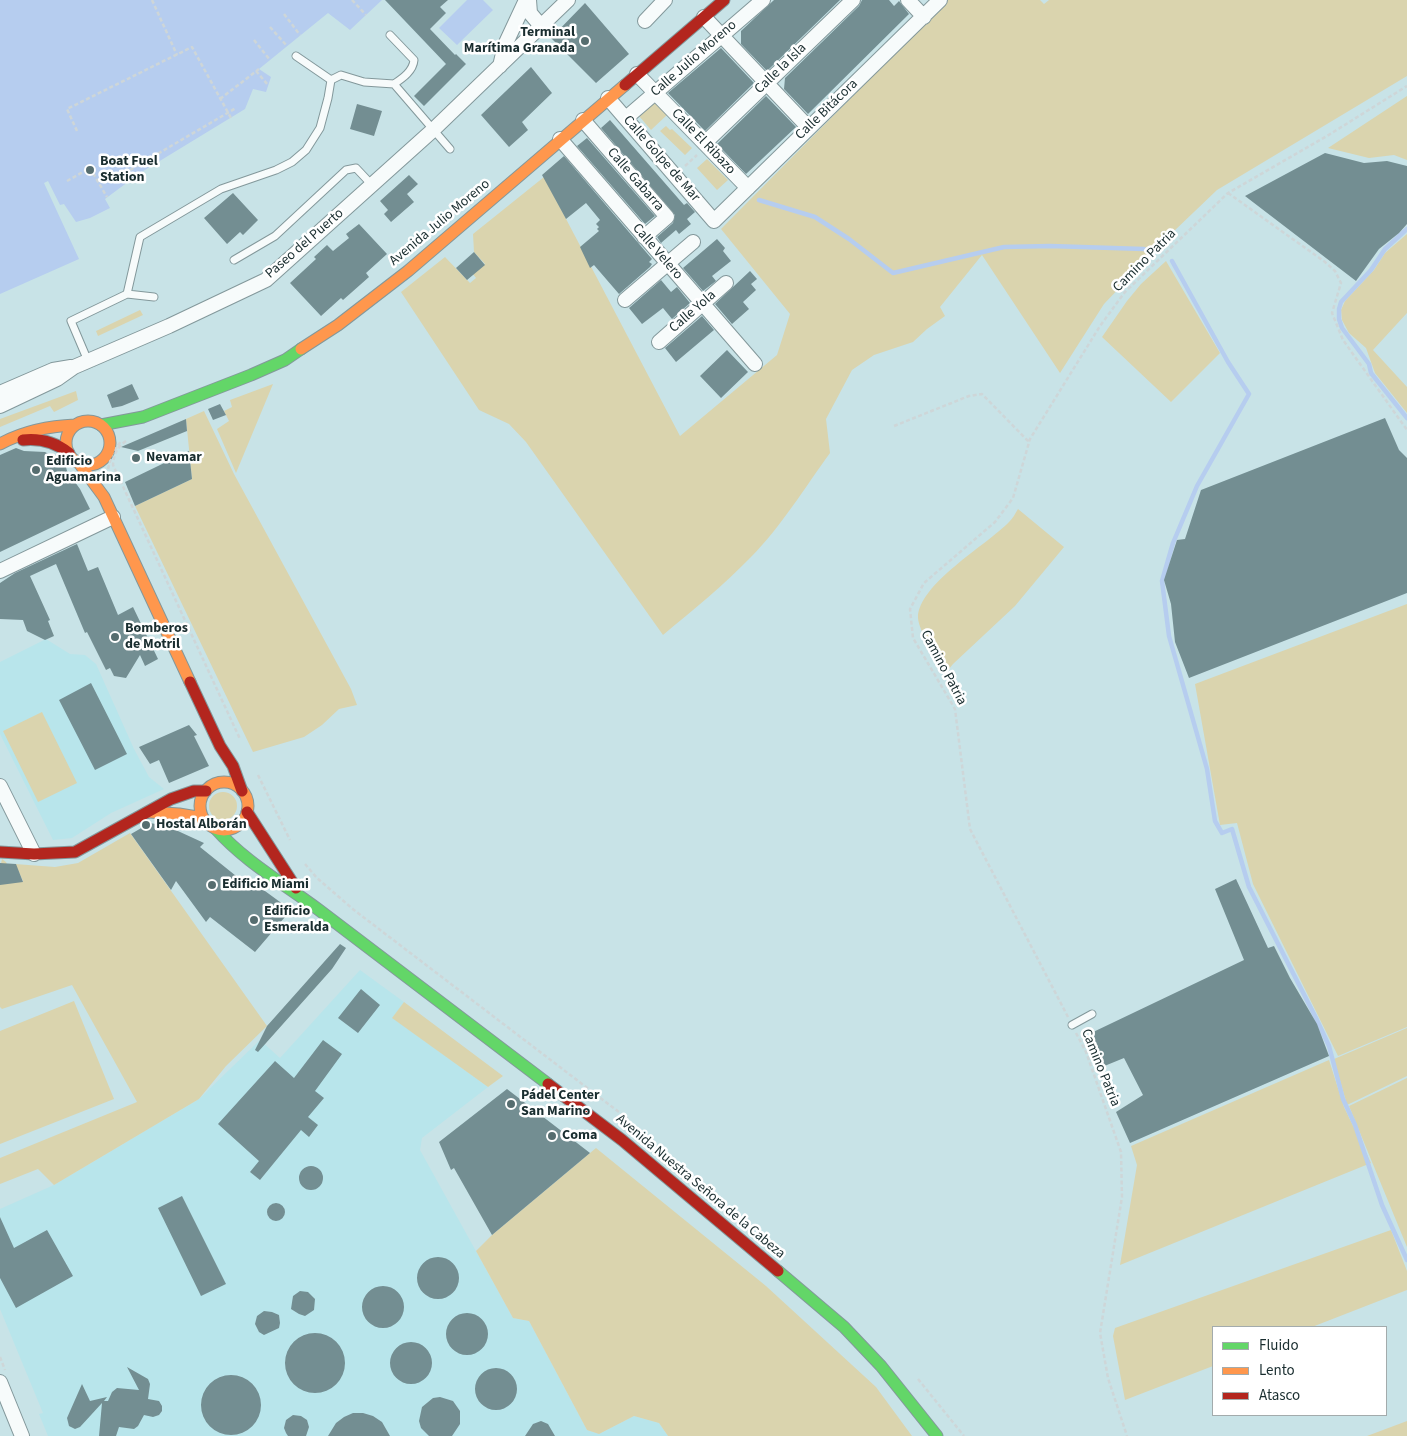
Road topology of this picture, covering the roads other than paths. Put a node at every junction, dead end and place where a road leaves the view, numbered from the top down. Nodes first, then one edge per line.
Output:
1 (527, 0) edge
2 (568, 0) edge
3 (665, 0) edge
4 (724, 0) edge
5 (763, 0) edge
6 (853, 0) edge
7 (908, 0) edge
8 (940, 0) edge
9 (704, 17) junction
10 (924, 17) junction
11 (645, 21) dead end
12 (541, 26) junction
13 (390, 35) dead end
14 (722, 35) junction
15 (296, 56) dead end
16 (500, 66) junction
17 (636, 74) junction
18 (331, 80) junction
19 (766, 83) junction
20 (394, 84) junction
21 (655, 93) junction
22 (608, 98) junction
23 (626, 118) junction
24 (583, 120) junction
25 (809, 128) junction
26 (433, 130) junction
27 (560, 139) junction
28 (708, 142) junction
29 (450, 149) dead end
30 (372, 185) junction
31 (748, 188) junction
32 (714, 221) joint
33 (644, 237) junction
34 (692, 242) dead end
35 (234, 260) dead end
36 (668, 264) junction
37 (726, 283) dead end
38 (127, 294) junction
39 (154, 297) dead end
40 (625, 300) dead end
41 (702, 304) junction
42 (659, 342) dead end
43 (88, 361) junction
44 (755, 364) dead end
45 (0, 403) edge
46 (143, 418) junction
47 (101, 425) junction
48 (75, 426) junction
49 (0, 444) edge
50 (110, 445) junction
51 (69, 453) junction
52 (105, 457) junction
53 (79, 463) junction
54 (104, 497) junction
55 (113, 517) junction
56 (0, 571) edge
57 (220, 746) junction
58 (214, 779) junction
59 (1, 789) edge
60 (242, 791) junction
61 (149, 812) junction
62 (246, 812) junction
63 (203, 818) junction
64 (215, 828) junction
65 (0, 852) edge
66 (34, 854) junction
67 (301, 896) junction
68 (1092, 1014) dead end
69 (1072, 1025) road end
70 (0, 1382) edge
71 (22, 1436) edge
72 (937, 1436) edge

1 - 12 street
1 - 16 street
2 - 12 street, Paseo del Puerto
3 - 11 street
4 - 9 main road, Avenida Julio Moreno
5 - 14 street, Calle Julio Moreno
6 - 19 street, Calle la Isla
7 - 10 street
8 - 10 street, Calle Bitácora
9 - 14 street
9 - 17 main road, Avenida Julio Moreno
10 - 25 street, Calle Bitácora
12 - 16 street, Paseo del Puerto
13 - 20 lane
14 - 19 street
14 - 21 street, Calle Julio Moreno
15 - 18 lane
16 - 26 street, Paseo del Puerto
17 - 21 street, Calle El Ribazo
17 - 22 main road, Avenida Julio Moreno
18 - 20 lane
18 - 38 lane
19 - 25 street
19 - 28 street, Calle la Isla
20 - 26 lane
21 - 23 street, Calle Julio Moreno
21 - 28 street, Calle El Ribazo
22 - 23 street, Calle Golpe de Mar
22 - 24 main road, Avenida Julio Moreno
23 - 32 street, Calle Golpe de Mar
24 - 27 main road, Avenida Julio Moreno
24 - 33 street, Calle Gabarra
25 - 31 street, Calle Bitácora
26 - 29 lane
26 - 30 street, Paseo del Puerto
27 - 33 street, Calle Velero
27 - 46 main road, Avenida Julio Moreno
28 - 31 street, Calle El Ribazo
30 - 35 lane
30 - 43 street, Paseo del Puerto
31 - 32 street, Calle Bitácora
33 - 36 street, Calle Velero
34 - 36 street
36 - 40 street
36 - 41 street, Calle Velero
37 - 41 street, Calle Yola
38 - 39 lane
38 - 43 lane
41 - 42 street, Calle Yola
41 - 44 street, Calle Velero
43 - 45 street, Paseo del Puerto
46 - 47 main road, Avenida Julio Moreno
46 - 50 main road, Avenida Julio Moreno
47 - 48 main road
47 - 50 main road
48 - 49 main road
48 - 51 main road
49 - 51 main road
50 - 52 main road
51 - 53 main road
52 - 53 main road
52 - 54 main road
53 - 54 main road
54 - 55 main road
55 - 56 street
55 - 57 main road
57 - 58 main road
57 - 60 main road
58 - 60 main road
58 - 61 main road
58 - 63 main road
59 - 66 street
60 - 62 main road
61 - 63 main road
61 - 66 main road
62 - 64 main road
62 - 67 main road, Avenida Nuestra Señora de la Cabeza
63 - 64 main road
64 - 67 main road, Avenida Nuestra Señora de la Cabeza
65 - 66 main road
67 - 72 main road, Avenida Nuestra Señora de la Cabeza
68 - 69 lane
70 - 71 street

